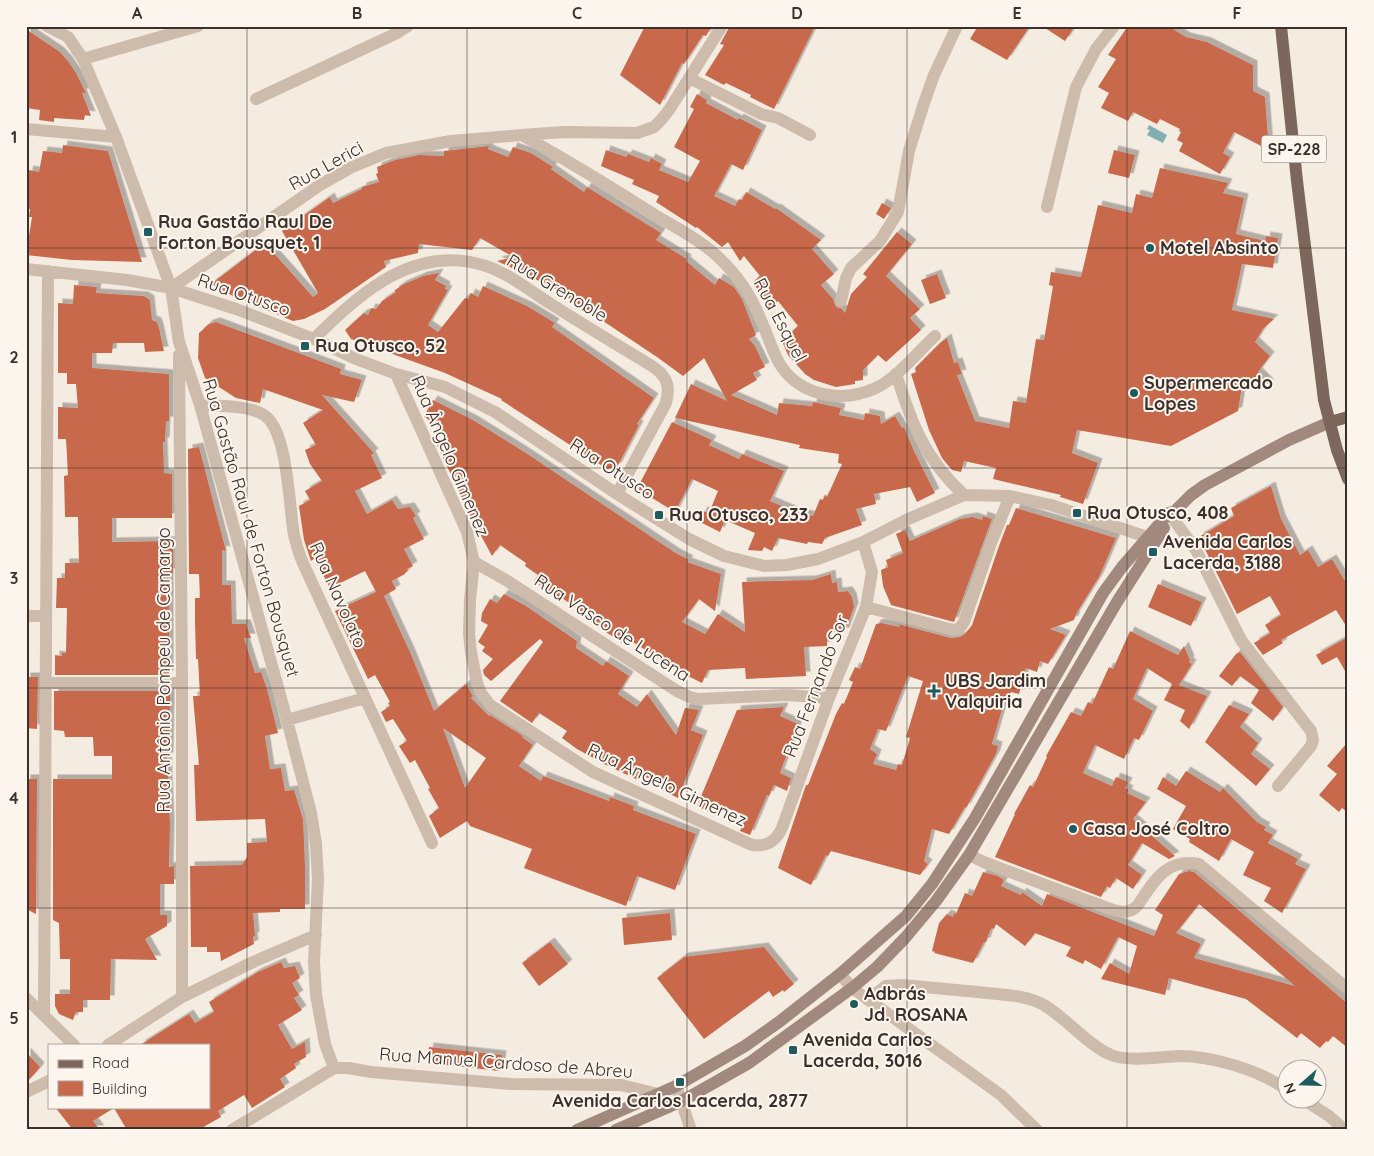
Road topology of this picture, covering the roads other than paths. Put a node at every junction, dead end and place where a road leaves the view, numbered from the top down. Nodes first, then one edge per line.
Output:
1 (47, 26) edge
2 (198, 26) edge
3 (408, 26) edge
4 (722, 26) edge
5 (957, 26) edge
6 (1114, 26) edge
7 (1280, 26) edge
8 (83, 59) junction
9 (689, 78) junction
10 (256, 99) dead end
11 (26, 129) edge
12 (522, 135) junction
13 (810, 135) dead end
14 (116, 137) junction
15 (1047, 207) dead end
16 (26, 269) edge
17 (48, 271) junction
18 (171, 288) junction
19 (841, 302) dead end
20 (935, 336) dead end
21 (314, 339) junction
22 (179, 342) junction
23 (396, 374) junction
24 (896, 374) junction
25 (200, 405) junction
26 (1348, 417) edge
27 (1330, 422) junction
28 (1348, 479) edge
29 (618, 494) junction
30 (964, 495) junction
31 (1010, 496) junction
32 (1172, 514) junction
33 (1151, 539) junction
34 (863, 542) junction
35 (474, 562) junction
36 (866, 607) junction
37 (26, 616) edge
38 (46, 616) junction
39 (46, 683) junction
40 (182, 683) junction
41 (365, 698) junction
42 (829, 698) junction
43 (287, 720) junction
44 (1278, 786) dead end
45 (775, 840) joint
46 (432, 843) dead end
47 (969, 855) junction
48 (316, 935) junction
49 (840, 974) junction
50 (852, 988) junction
51 (1348, 989) edge
52 (182, 997) junction
53 (26, 998) edge
54 (868, 1000) junction
55 (44, 1014) junction
56 (73, 1044) edge
57 (110, 1044) edge
58 (334, 1068) junction
59 (48, 1081) edge
60 (1276, 1083) edge
61 (676, 1086) junction
62 (26, 1092) edge
63 (658, 1094) junction
64 (682, 1101) junction
65 (669, 1107) junction
66 (1317, 1108) edge
67 (232, 1130) edge
68 (577, 1130) edge
69 (616, 1130) edge
70 (691, 1130) edge
71 (1037, 1130) edge
72 (1345, 1130) edge

1 - 8 street, Rua Gastão Raul de Forton Bousquet
2 - 8 street
3 - 10 street
4 - 9 street, Rua Lerici
5 - 19 street
6 - 15 street
7 - 27 main road, SP-228
8 - 14 street, Rua Gastão Raul de Forton Bousquet
9 - 12 street, Rua Lerici
9 - 13 street
11 - 14 street
12 - 18 street, Rua Lerici
12 - 24 street, Rua Esquel
14 - 18 street, Rua Gastão Raul de Forton Bousquet
16 - 17 street, Rua Otusco
17 - 18 street, Rua Otusco
17 - 38 street
18 - 21 street, Rua Otusco
18 - 22 street, Rua Gastão Raul de Forton Bousquet
20 - 24 street, Rua Esquel
21 - 23 street, Rua Otusco
21 - 29 street, Rua Grenoble
22 - 25 street, Rua Gastão Raul de Forton Bousquet
22 - 40 street, Rua Antônio Pompeu de Camargo
23 - 29 street, Rua Otusco
23 - 35 street, Rua Ângelo Gimenez
24 - 30 street
25 - 41 street, Rua Navolato
25 - 43 street, Rua Gastão Raul de Forton Bousquet
26 - 27 main road
27 - 28 main road, SP-228
27 - 32 main road
29 - 34 street, Rua Otusco
30 - 31 street, Rua Otusco
30 - 34 street, Rua Otusco
31 - 33 street, Rua Otusco
31 - 36 street
32 - 33 main road
32 - 44 street
33 - 47 main road
33 - 49 main road
34 - 36 street, Rua Fernando Sor
35 - 42 street, Rua Vasco de Lucena
35 - 45 street, Rua Ângelo Gimenez
36 - 42 street, Rua Fernando Sor
37 - 38 street
38 - 39 street
39 - 40 street
39 - 55 street
40 - 52 street, Rua Antônio Pompeu de Camargo
41 - 43 street
41 - 46 street, Rua Navolato
42 - 45 street, Rua Fernando Sor
43 - 48 street, Rua Gastão Raul de Forton Bousquet
47 - 50 main road
47 - 51 street
48 - 52 street
48 - 58 street, Rua Gastão Raul de Forton Bousquet
49 - 50 street
49 - 61 main road
50 - 54 street
50 - 64 main road
52 - 57 street
53 - 55 street
54 - 60 street
54 - 71 street
55 - 56 street
58 - 63 street, Rua Manuel Cardoso de Abreu
58 - 67 street
59 - 62 street
61 - 63 main road
61 - 64 street
63 - 65 street
63 - 68 main road
64 - 65 main road
64 - 70 street
65 - 69 main road
66 - 72 street

